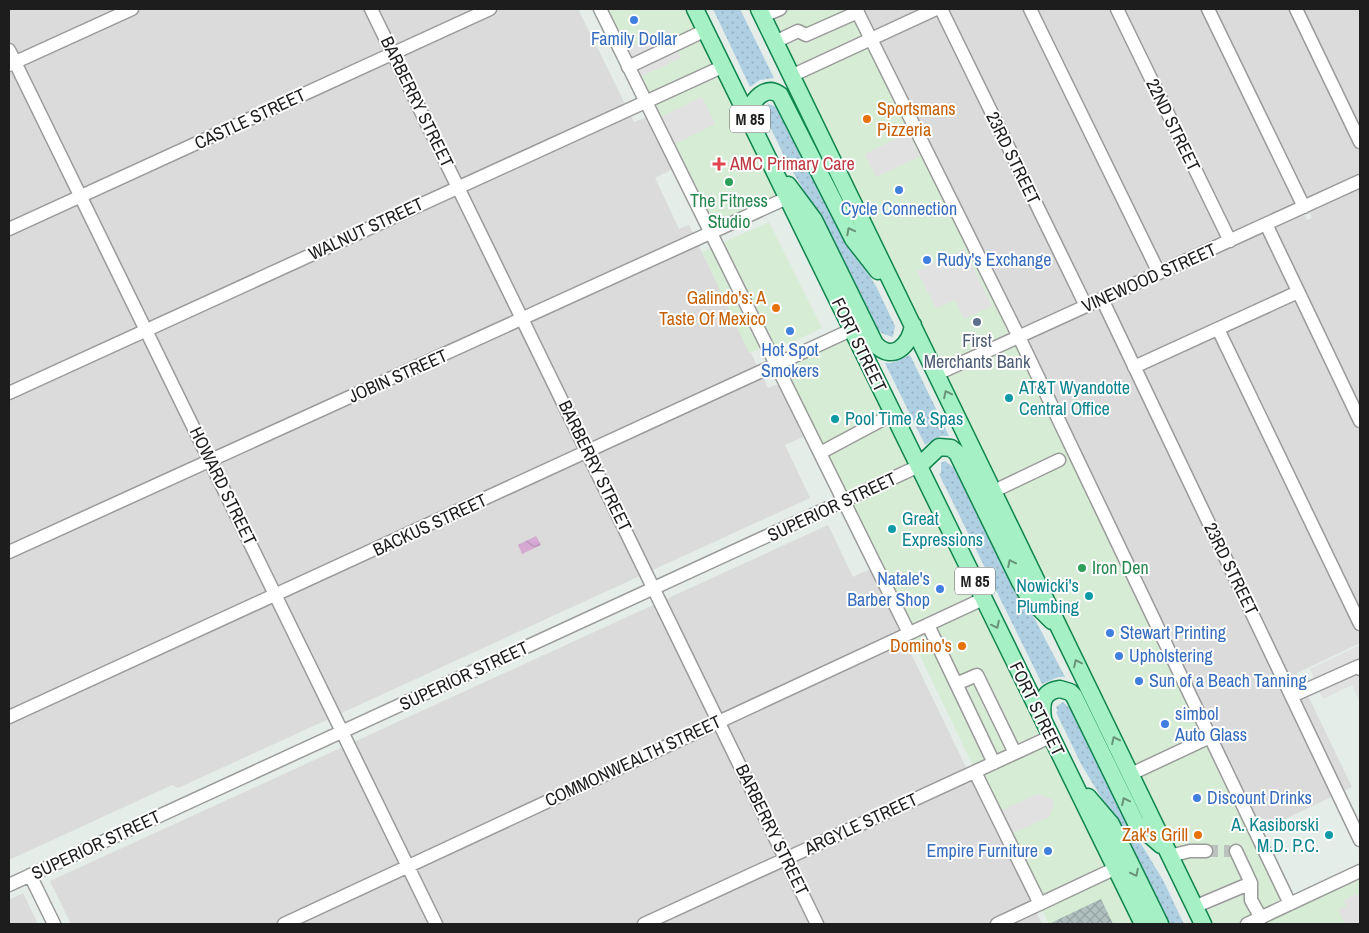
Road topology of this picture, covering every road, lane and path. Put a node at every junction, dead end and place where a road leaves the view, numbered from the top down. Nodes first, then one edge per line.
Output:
1 (132, 9) edge
2 (371, 9) edge
3 (490, 9) edge
4 (600, 9) edge
5 (695, 9) edge
6 (780, 9) edge
7 (936, 9) edge
8 (940, 9) edge
9 (1030, 9) edge
10 (1116, 9) edge
11 (1208, 9) edge
12 (1296, 9) edge
13 (857, 10) edge
14 (761, 13) edge
15 (706, 30) junction
16 (871, 39) junction
17 (775, 42) junction
18 (9, 50) edge
19 (393, 53) junction
20 (12, 64) edge
21 (724, 66) junction
22 (628, 68) junction
23 (791, 76) junction
24 (645, 102) junction
25 (746, 112) junction
26 (1360, 142) edge
27 (772, 166) junction
28 (1360, 181) edge
29 (459, 186) junction
30 (80, 196) junction
31 (787, 198) junction
32 (1304, 207) junction
33 (1266, 224) junction
34 (9, 229) edge
35 (709, 234) junction
36 (1230, 241) junction
37 (1159, 273) junction
38 (1298, 292) junction
39 (899, 299) junction
40 (1102, 299) junction
41 (1086, 306) junction
42 (524, 318) junction
43 (913, 325) junction
44 (1218, 329) junction
45 (147, 330) junction
46 (851, 330) junction
47 (1019, 338) junction
48 (775, 366) junction
49 (1134, 367) junction
50 (938, 374) junction
51 (9, 393) edge
52 (893, 414) junction
53 (1360, 421) edge
54 (588, 452) junction
55 (820, 453) junction
56 (211, 460) junction
57 (1059, 460) dead end
58 (919, 466) junction
59 (994, 491) junction
60 (845, 502) junction
61 (9, 552) edge
62 (654, 588) junction
63 (276, 595) junction
64 (983, 599) junction
65 (928, 624) junction
66 (1360, 624) edge
67 (1061, 629) junction
68 (909, 633) junction
69 (1360, 669) edge
70 (956, 684) junction
71 (1292, 696) junction
72 (9, 717) edge
73 (719, 721) junction
74 (1043, 721) junction
75 (342, 732) junction
76 (1050, 737) junction
77 (1210, 737) junction
78 (1015, 753) junction
79 (994, 763) junction
80 (975, 772) junction
81 (1070, 774) junction
82 (1131, 774) junction
83 (1360, 840) edge
84 (1206, 851) tunnel mouth
85 (1237, 851) dead end
86 (1168, 853) junction
87 (785, 859) junction
88 (407, 866) junction
89 (1116, 868) junction
90 (1360, 871) edge
91 (30, 875) junction
92 (1251, 883) junction
93 (9, 885) edge
94 (1040, 904) junction
95 (1290, 904) junction
96 (1194, 906) junction
97 (1261, 918) junction
98 (54, 924) edge
99 (284, 924) edge
100 (436, 924) edge
101 (644, 924) edge
102 (817, 924) edge
103 (997, 924) edge
104 (1143, 924) edge
105 (1160, 924) edge
106 (1203, 924) edge
107 (1247, 924) edge

1 - 20 street
2 - 19 street, BARBERRY STREET
3 - 19 street, CASTLE STREET
4 - 22 street
5 - 15 main road, FORT STREET / M 85
6 - 14 street
7 - 16 street
8 - 41 street, 23RD STREET
9 - 37 street
10 - 36 street, 22ND STREET
11 - 32 street
12 - 26 street
13 - 16 street
13 - 17 street
14 - 17 main road
15 - 21 main road, FORT STREET / M 85
15 - 22 street
16 - 23 street
16 - 47 street
17 - 23 main road
18 - 20 street, HOWARD STREET
19 - 29 street, BARBERRY STREET
19 - 30 street, CASTLE STREET
20 - 30 street, HOWARD STREET
21 - 24 street, WALNUT STREET
21 - 25 main road, FORT STREET / M 85
22 - 24 street
23 - 39 main road
24 - 29 street, WALNUT STREET
24 - 35 street
25 - 27 main road, FORT STREET / M 85
39 -> 25 main road
27 - 31 main road, FORT STREET / M 85
27 - 43 main road
28 - 32 street, VINEWOOD STREET
29 - 42 street, BARBERRY STREET
29 - 45 street, WALNUT STREET
30 - 34 street, CASTLE STREET
30 - 45 street, HOWARD STREET
31 - 35 street, JOBIN STREET
31 - 46 main road, FORT STREET / M 85
32 - 33 street, VINEWOOD STREET
33 - 36 street, VINEWOOD STREET
33 - 38 street
35 - 42 street, JOBIN STREET
35 - 48 street
36 - 37 street, VINEWOOD STREET
37 - 40 street, VINEWOOD STREET
38 - 44 street
38 - 53 street
39 - 43 main road
40 - 41 street, VINEWOOD STREET
40 - 49 street, 23RD STREET
41 - 47 street, VINEWOOD STREET
42 - 54 street, BARBERRY STREET
42 - 56 street, JOBIN STREET
43 - 50 main road
44 - 49 street
44 - 66 street
45 - 51 street, WALNUT STREET
45 - 56 street, HOWARD STREET
46 - 48 street, BACKUS STREET
46 - 52 main road, FORT STREET / M 85
47 - 50 street, VINEWOOD STREET
47 - 77 street
48 - 54 street, BACKUS STREET
48 - 55 street
49 - 71 street, 23RD STREET
59 -> 50 main road
52 - 55 street
52 - 58 main road, FORT STREET / M 85
54 - 62 street, BARBERRY STREET
54 - 63 street, BACKUS STREET
55 - 60 street
56 - 61 street, JOBIN STREET
56 - 63 street, HOWARD STREET
57 - 59 street
58 - 60 street, SUPERIOR STREET
58 - 64 main road, FORT STREET / M 85
67 -> 58 main road
59 - 67 main road
60 - 62 street, SUPERIOR STREET
60 - 68 street
62 - 73 street, BARBERRY STREET
62 - 75 street, SUPERIOR STREET
63 - 72 street, BACKUS STREET
63 - 75 street, HOWARD STREET
64 - 65 street, COMMONWEALTH STREET
64 -> 74 main road, FORT STREET / M 85
65 - 68 street, COMMONWEALTH STREET
65 - 70 street
82 -> 67 main road
68 - 73 street, COMMONWEALTH STREET
69 - 71 street
70 - 78 street
70 - 79 street
71 - 83 street, 23RD STREET
73 - 87 street, BARBERRY STREET
73 - 88 street, COMMONWEALTH STREET
74 - 76 main road, FORT STREET / M 85
86 -> 74 main road
75 - 88 street, HOWARD STREET
75 - 91 street, SUPERIOR STREET
76 - 78 street, ARGYLE STREET
76 - 81 main road, FORT STREET / M 85
77 - 82 street
77 - 95 street
78 - 79 street, ARGYLE STREET
79 - 80 street, ARGYLE STREET
80 - 87 street, ARGYLE STREET
80 - 94 street
81 - 89 main road, FORT STREET / M 85
81 -> 105 main road
82 - 86 main road
84 - 86 street
85 - 92 street
86 - 96 main road
87 - 101 street, ARGYLE STREET
87 - 102 street, BARBERRY STREET
88 - 99 street, COMMONWEALTH STREET
88 - 100 street, HOWARD STREET
89 - 94 street
89 - 104 main road, FORT STREET / M 85
90 - 95 street
91 - 93 street, SUPERIOR STREET
91 - 98 street
92 - 96 street
92 - 97 street
94 - 103 street
95 - 97 street
96 - 106 main road
97 - 107 street

